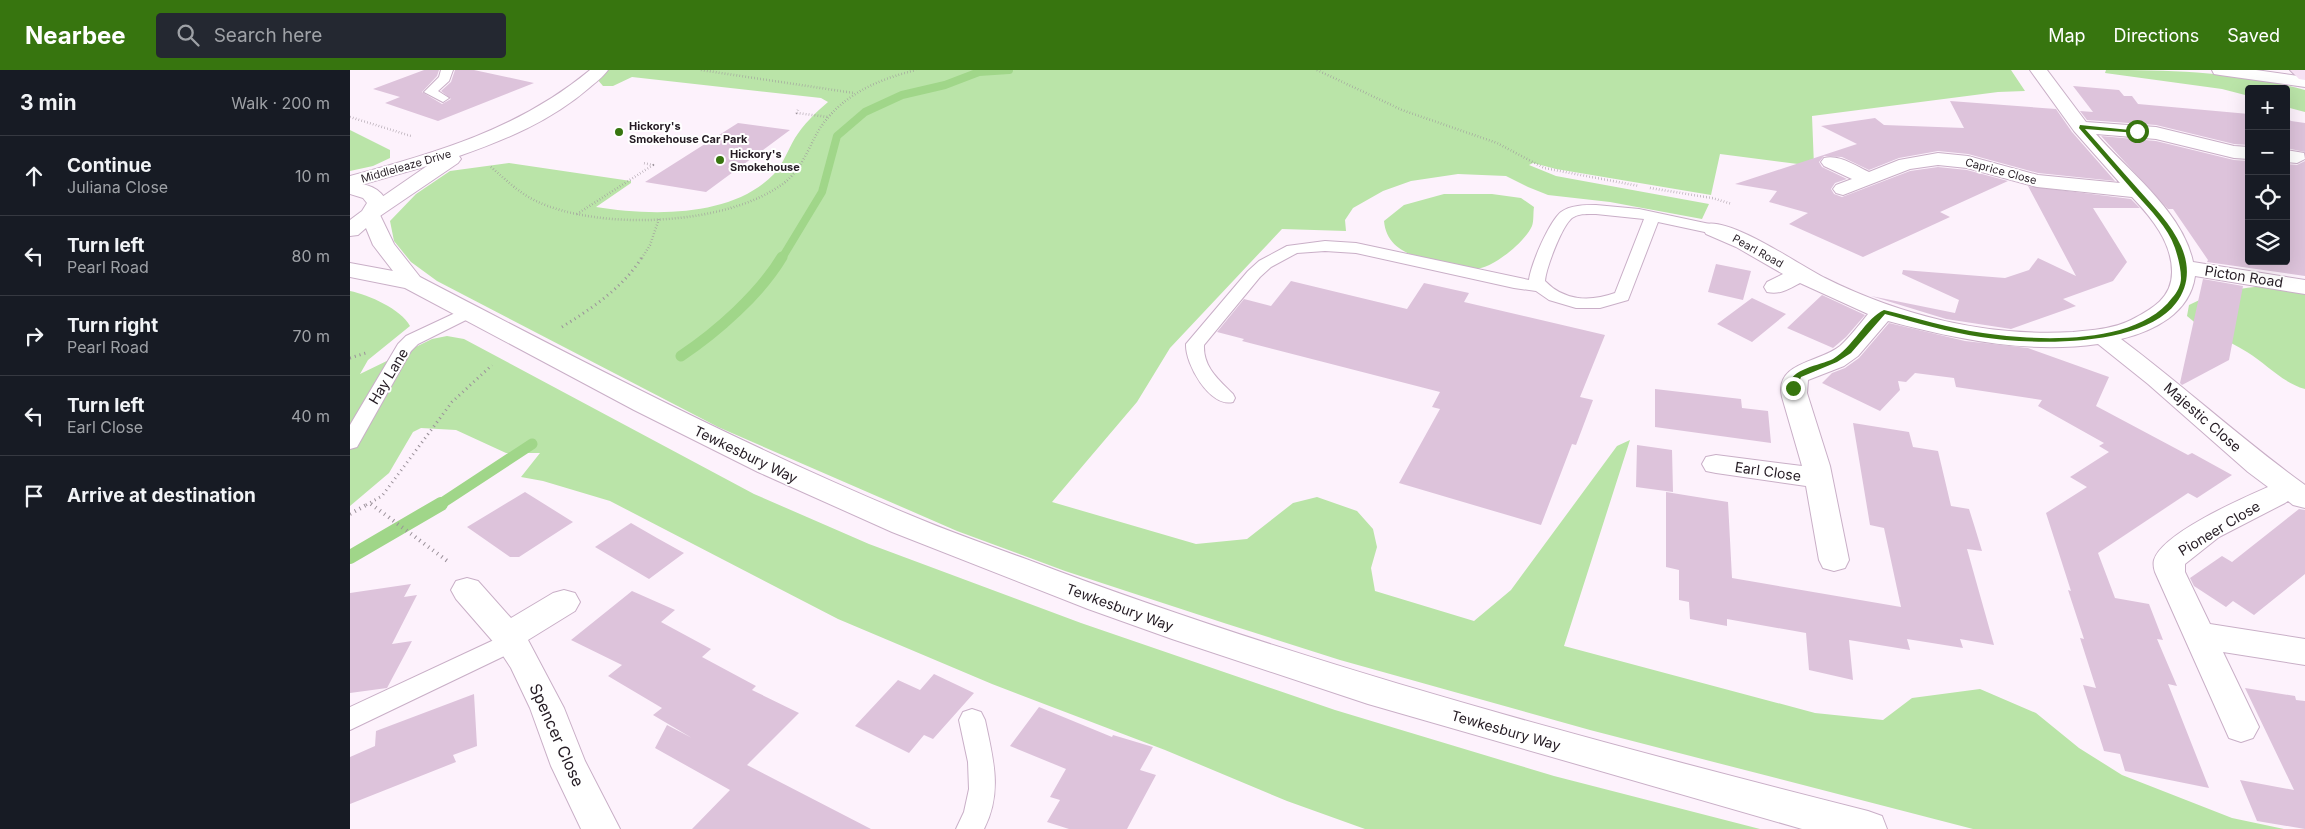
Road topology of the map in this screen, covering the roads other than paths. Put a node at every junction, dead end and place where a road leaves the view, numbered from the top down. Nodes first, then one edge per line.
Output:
1 (447, 70) edge
2 (600, 70) edge
3 (2038, 70) edge
4 (2220, 70) edge
5 (2298, 70) edge
6 (2305, 75) edge
7 (2305, 82) edge
8 (443, 98) dead end
9 (2080, 127) junction
10 (462, 150) junction
11 (2241, 152) edge
12 (1831, 162) dead end
13 (1868, 179) junction
14 (350, 182) edge
15 (350, 188) edge
16 (1843, 189) dead end
17 (2137, 191) junction
18 (372, 214) junction
19 (1652, 218) junction
20 (1714, 229) joint
21 (350, 230) edge
22 (2183, 267) junction
23 (350, 270) edge
24 (1801, 274) junction
25 (412, 282) junction
26 (1539, 286) junction
27 (2305, 286) edge
28 (1775, 287) dead end
29 (468, 312) junction
30 (1884, 312) junction
31 (2102, 336) junction
32 (1226, 398) dead end
33 (350, 442) edge
34 (1716, 464) dead end
35 (1819, 478) junction
36 (2297, 494) edge
37 (1834, 560) dead end
38 (467, 590) dead end
39 (564, 602) dead end
40 (2198, 635) junction
41 (509, 639) junction
42 (2305, 652) edge
43 (350, 719) edge
44 (972, 720) dead end
45 (2241, 728) dead end
46 (602, 829) edge
47 (970, 829) edge
48 (1868, 829) edge

1 - 8 lane
2 - 10 street, Middleleaze Drive
3 - 9 street, Pearl Road
4 - 7 street
5 - 6 main road
9 - 11 street
9 - 17 street, Pearl Road
10 - 14 street, Middleleaze Drive
10 - 18 street, Middleleaze Drive
12 - 13 street
13 - 16 street, Caprice Close
13 - 17 street, Caprice Close
15 - 18 street, Tewkesbury Way
17 - 22 street, Pearl Road
18 - 21 street
18 - 25 street, Tewkesbury Way
19 - 20 lane
19 - 26 lane
19 - 26 lane
20 - 24 street, Pearl Road
22 - 27 street, Picton Road
22 - 31 street, Pearl Road
23 - 25 street, Tewkesbury Way
24 - 28 street, Pearl Road
24 - 30 street, Pearl Road
25 - 29 street, Tewkesbury Way
26 - 32 lane
29 - 33 lane, Hay Lane
29 - 48 street, Tewkesbury Way
30 - 31 street, Pearl Road
30 - 35 street, Earl Close
31 - 36 street, Majestic Close
34 - 35 street, Earl Close
35 - 37 street, Earl Close
36 - 40 street, Pioneer Close
38 - 41 street, Spencer Close
39 - 41 street
40 - 42 street
40 - 45 street, Pioneer Close
41 - 43 lane
41 - 46 street, Spencer Close
44 - 47 lane

